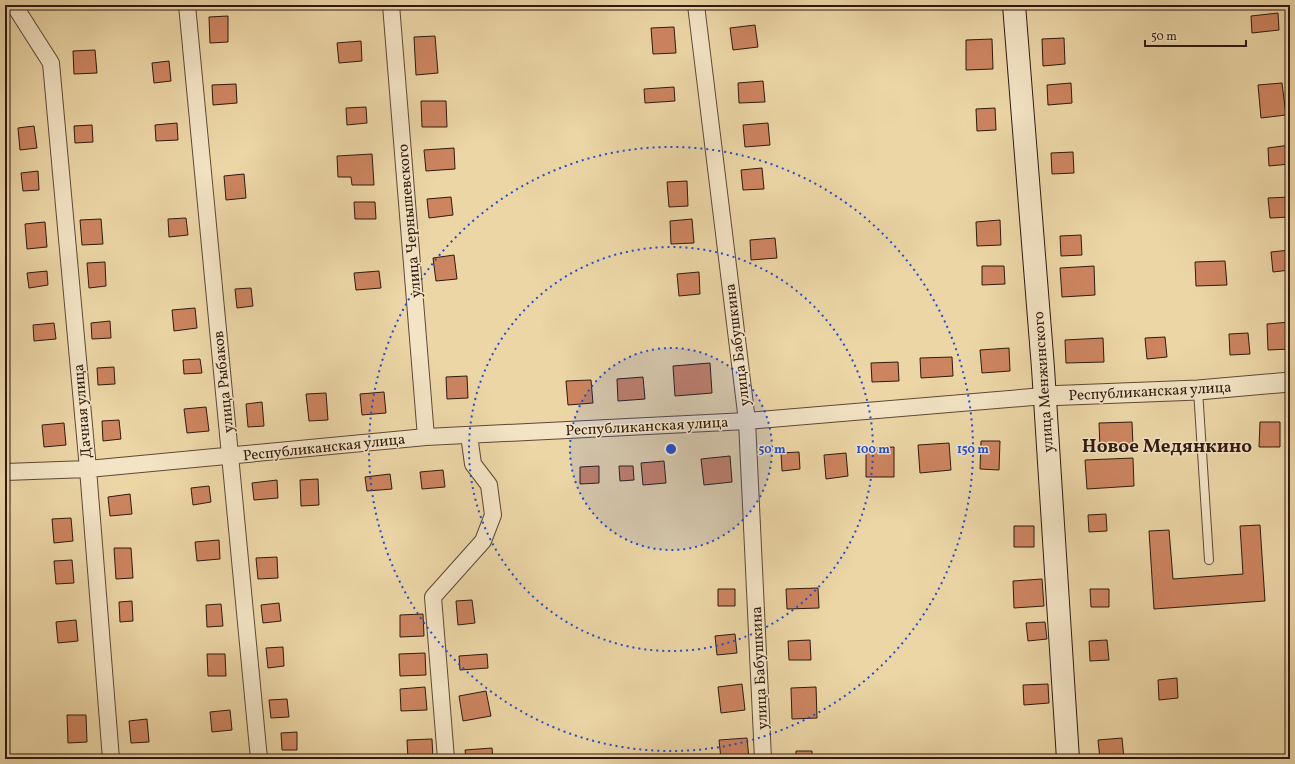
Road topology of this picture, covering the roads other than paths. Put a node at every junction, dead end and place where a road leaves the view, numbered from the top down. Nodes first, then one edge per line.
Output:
1 (14, 5) edge
2 (187, 5) edge
3 (391, 5) edge
4 (696, 5) edge
5 (1014, 5) edge
6 (1290, 382) edge
7 (1198, 390) junction
8 (1044, 396) junction
9 (747, 421) junction
10 (469, 435) junction
11 (426, 437) junction
12 (230, 456) junction
13 (88, 469) junction
14 (5, 472) edge
15 (1209, 560) dead end
16 (111, 759) edge
17 (259, 759) edge
18 (446, 759) edge
19 (763, 759) edge
20 (1068, 759) edge

1 - 13 street, Дачная улица
2 - 12 street, улица Рыбаков
3 - 11 street, улица Чернышевского
4 - 9 street, улица Бабушкина
5 - 8 main road, улица Менжинского
6 - 7 street, Республиканская улица
7 - 8 street, Республиканская улица
7 - 15 lane
8 - 9 street, Республиканская улица
8 - 20 main road, улица Менжинского
9 - 10 street, Республиканская улица
9 - 19 street, улица Бабушкина
10 - 11 street, Республиканская улица
10 - 18 street
11 - 12 street, Республиканская улица
12 - 13 street, Республиканская улица
12 - 17 street, улица Рыбаков
13 - 14 street, Республиканская улица
13 - 16 street, Дачная улица

